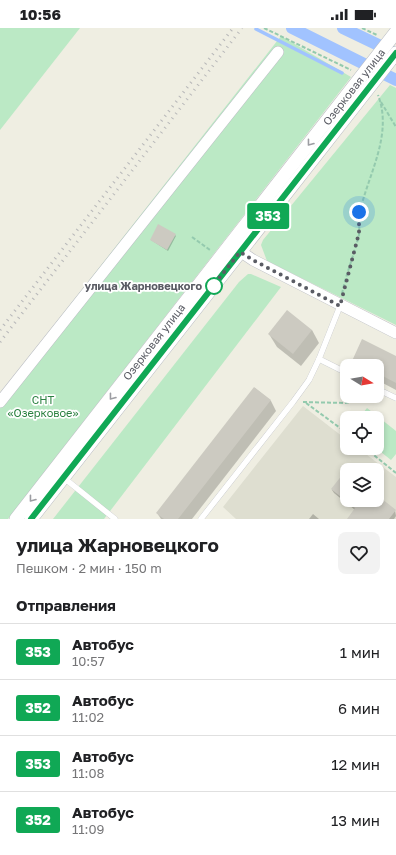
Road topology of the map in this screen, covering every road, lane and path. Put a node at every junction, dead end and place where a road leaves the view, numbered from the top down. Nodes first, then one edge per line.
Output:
1 (264, 28) edge
2 (362, 28) edge
3 (396, 33) edge
4 (381, 38) dead end
5 (287, 39) junction
6 (285, 42) dead end
7 (278, 52) dead end
8 (396, 54) edge
9 (366, 82) junction
10 (380, 102) junction
11 (396, 127) edge
12 (192, 236) dead end
13 (235, 248) junction
14 (213, 252) dead end
15 (340, 306) junction
16 (396, 333) edge
17 (319, 359) junction
18 (340, 370) edge
19 (384, 392) edge
20 (396, 398) edge
21 (0, 402) edge
22 (293, 402) junction
23 (305, 402) junction
24 (340, 403) edge
25 (340, 428) edge
26 (374, 455) edge
27 (396, 473) edge
28 (59, 474) junction
29 (16, 519) edge
30 (32, 519) edge
31 (115, 519) edge
32 (201, 519) edge

1 - 5 path
2 - 4 path
3 - 9 street, Озерковая улица
5 - 6 path
5 - 9 path
7 - 21 street
8 - 9 street, Озерковая улица
9 - 10 path
9 - 13 street, Озерковая улица
10 - 11 path
10 - 15 path
12 - 14 path
13 - 15 street
13 - 28 street, Озерковая улица
15 - 16 street
15 - 17 lane
17 - 18 lane
17 - 22 lane
19 - 20 lane
22 - 23 path
22 - 32 lane
23 - 24 path
23 - 25 path
26 - 27 path
28 -> 29 street, Озерковая улица
28 - 30 street, Озерковая улица
28 - 31 lane

